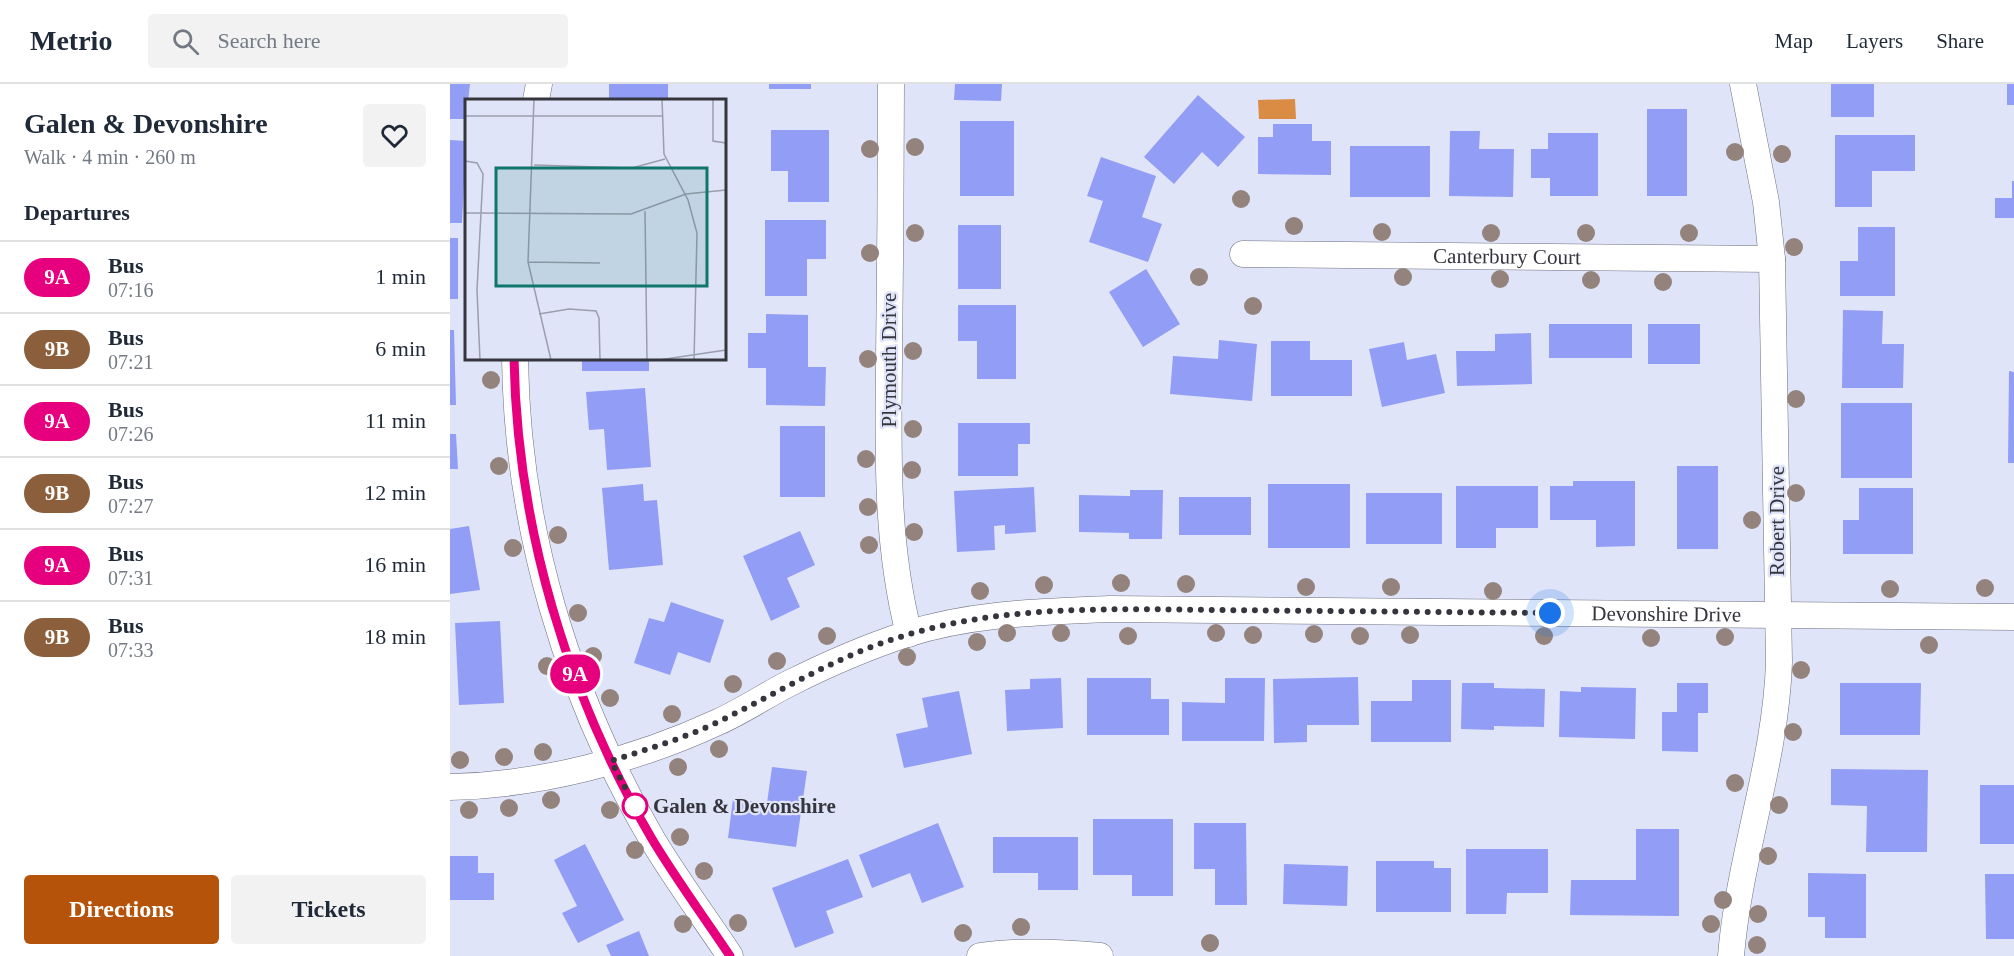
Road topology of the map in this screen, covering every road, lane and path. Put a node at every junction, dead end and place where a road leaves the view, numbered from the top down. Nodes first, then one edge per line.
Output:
1 (538, 84) edge
2 (891, 84) edge
3 (1743, 84) edge
4 (536, 99) edge
5 (1243, 254) dead end
6 (1772, 259) junction
7 (514, 360) edge
8 (1778, 615) junction
9 (2014, 617) edge
10 (909, 634) junction
11 (611, 761) junction
12 (450, 787) edge
13 (730, 956) edge
14 (980, 956) edge
15 (1100, 956) edge
16 (1731, 956) edge

1 - 4 street
2 - 10 street, Plymouth Drive
3 - 6 street, Robert Drive
5 - 6 street, Canterbury Court
6 - 8 street, Robert Drive
7 - 11 street
8 - 9 street, Devonshire Drive
8 - 10 street, Devonshire Drive
8 - 16 street, Robert Drive
10 - 11 street, Devonshire Drive
11 - 12 street, Devonshire Drive
11 - 13 street
14 - 15 street

